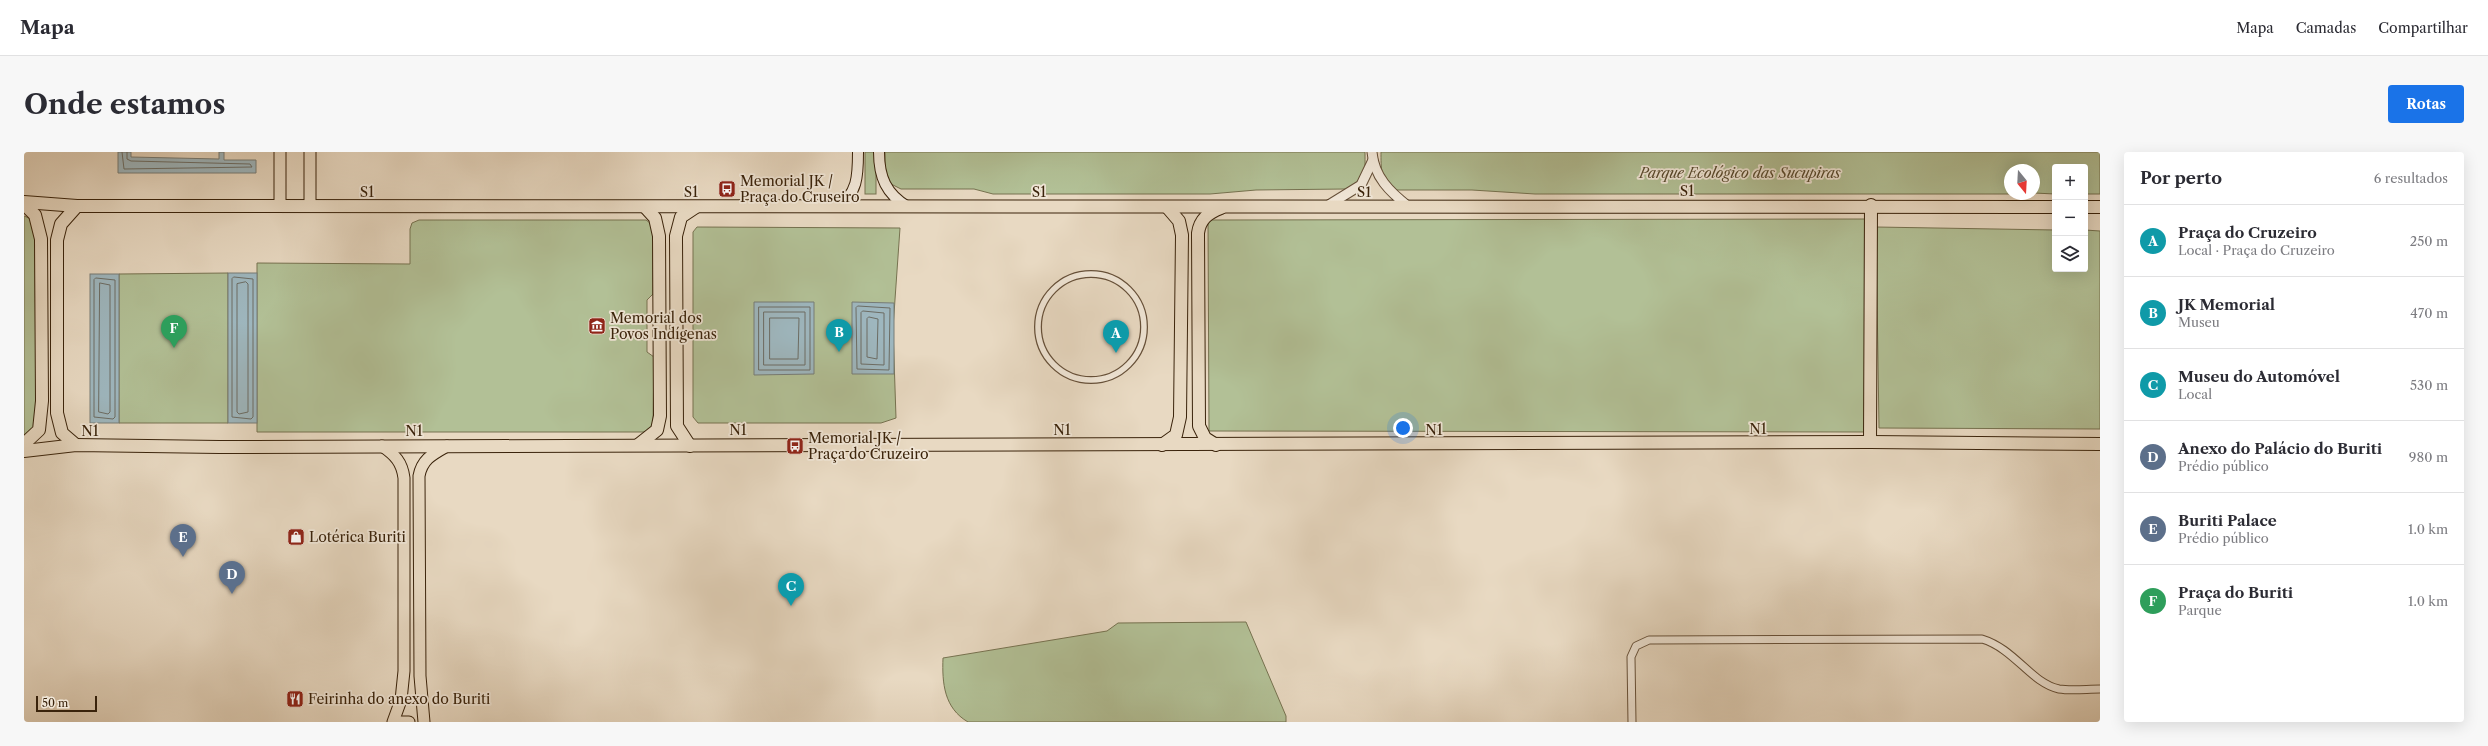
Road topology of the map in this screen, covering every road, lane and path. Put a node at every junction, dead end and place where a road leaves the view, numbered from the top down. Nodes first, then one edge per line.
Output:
1 (280, 152) edge
2 (310, 152) edge
3 (858, 152) edge
4 (879, 152) edge
5 (1372, 156) edge
6 (24, 203) edge
7 (77, 206) junction
8 (280, 206) junction
9 (310, 206) junction
10 (1327, 206) junction
11 (1871, 206) junction
12 (645, 207) junction
13 (696, 207) junction
14 (835, 207) junction
15 (908, 207) junction
16 (1167, 207) junction
17 (1222, 207) junction
18 (1409, 207) junction
19 (2052, 207) edge
20 (2088, 207) edge
21 (2100, 207) edge
22 (1093, 380) joint
23 (1870, 442) junction
24 (24, 444) edge
25 (2100, 444) edge
26 (76, 445) junction
27 (638, 445) junction
28 (1162, 445) junction
29 (1216, 445) junction
30 (382, 446) junction
31 (447, 446) junction
32 (690, 446) junction
33 (24, 451) edge
34 (2100, 689) edge
35 (392, 722) edge
36 (397, 722) edge
37 (409, 722) edge
38 (424, 722) edge
39 (1632, 722) edge

1 - 8 main road
2 - 9 main road
3 - 14 main road
4 - 15 main road
5 - 10 street
5 - 18 street
6 - 7 highway, S1
6 - 24 highway
7 - 8 highway, S1
7 - 26 highway
8 - 9 highway, S1
9 - 12 highway, S1
10 - 17 highway, S1
10 - 18 highway, S1
11 - 18 highway, S1
11 - 19 highway, S1
11 - 23 highway
12 - 13 highway, S1
12 - 27 highway
13 - 14 highway, S1
13 - 32 highway
14 - 15 highway, S1
15 - 16 highway, S1
16 - 17 highway, S1
16 - 28 highway
17 - 29 highway
20 - 21 highway
22 - 22 street
23 - 25 highway, N1
23 - 29 highway, N1
26 - 30 highway, N1
26 - 33 highway, N1
27 - 31 highway, N1
27 - 32 highway, N1
28 - 29 highway, N1
28 - 32 highway, N1
30 - 31 highway, N1
30 - 35 main road
31 - 38 main road
34 - 39 street
36 - 37 main road

